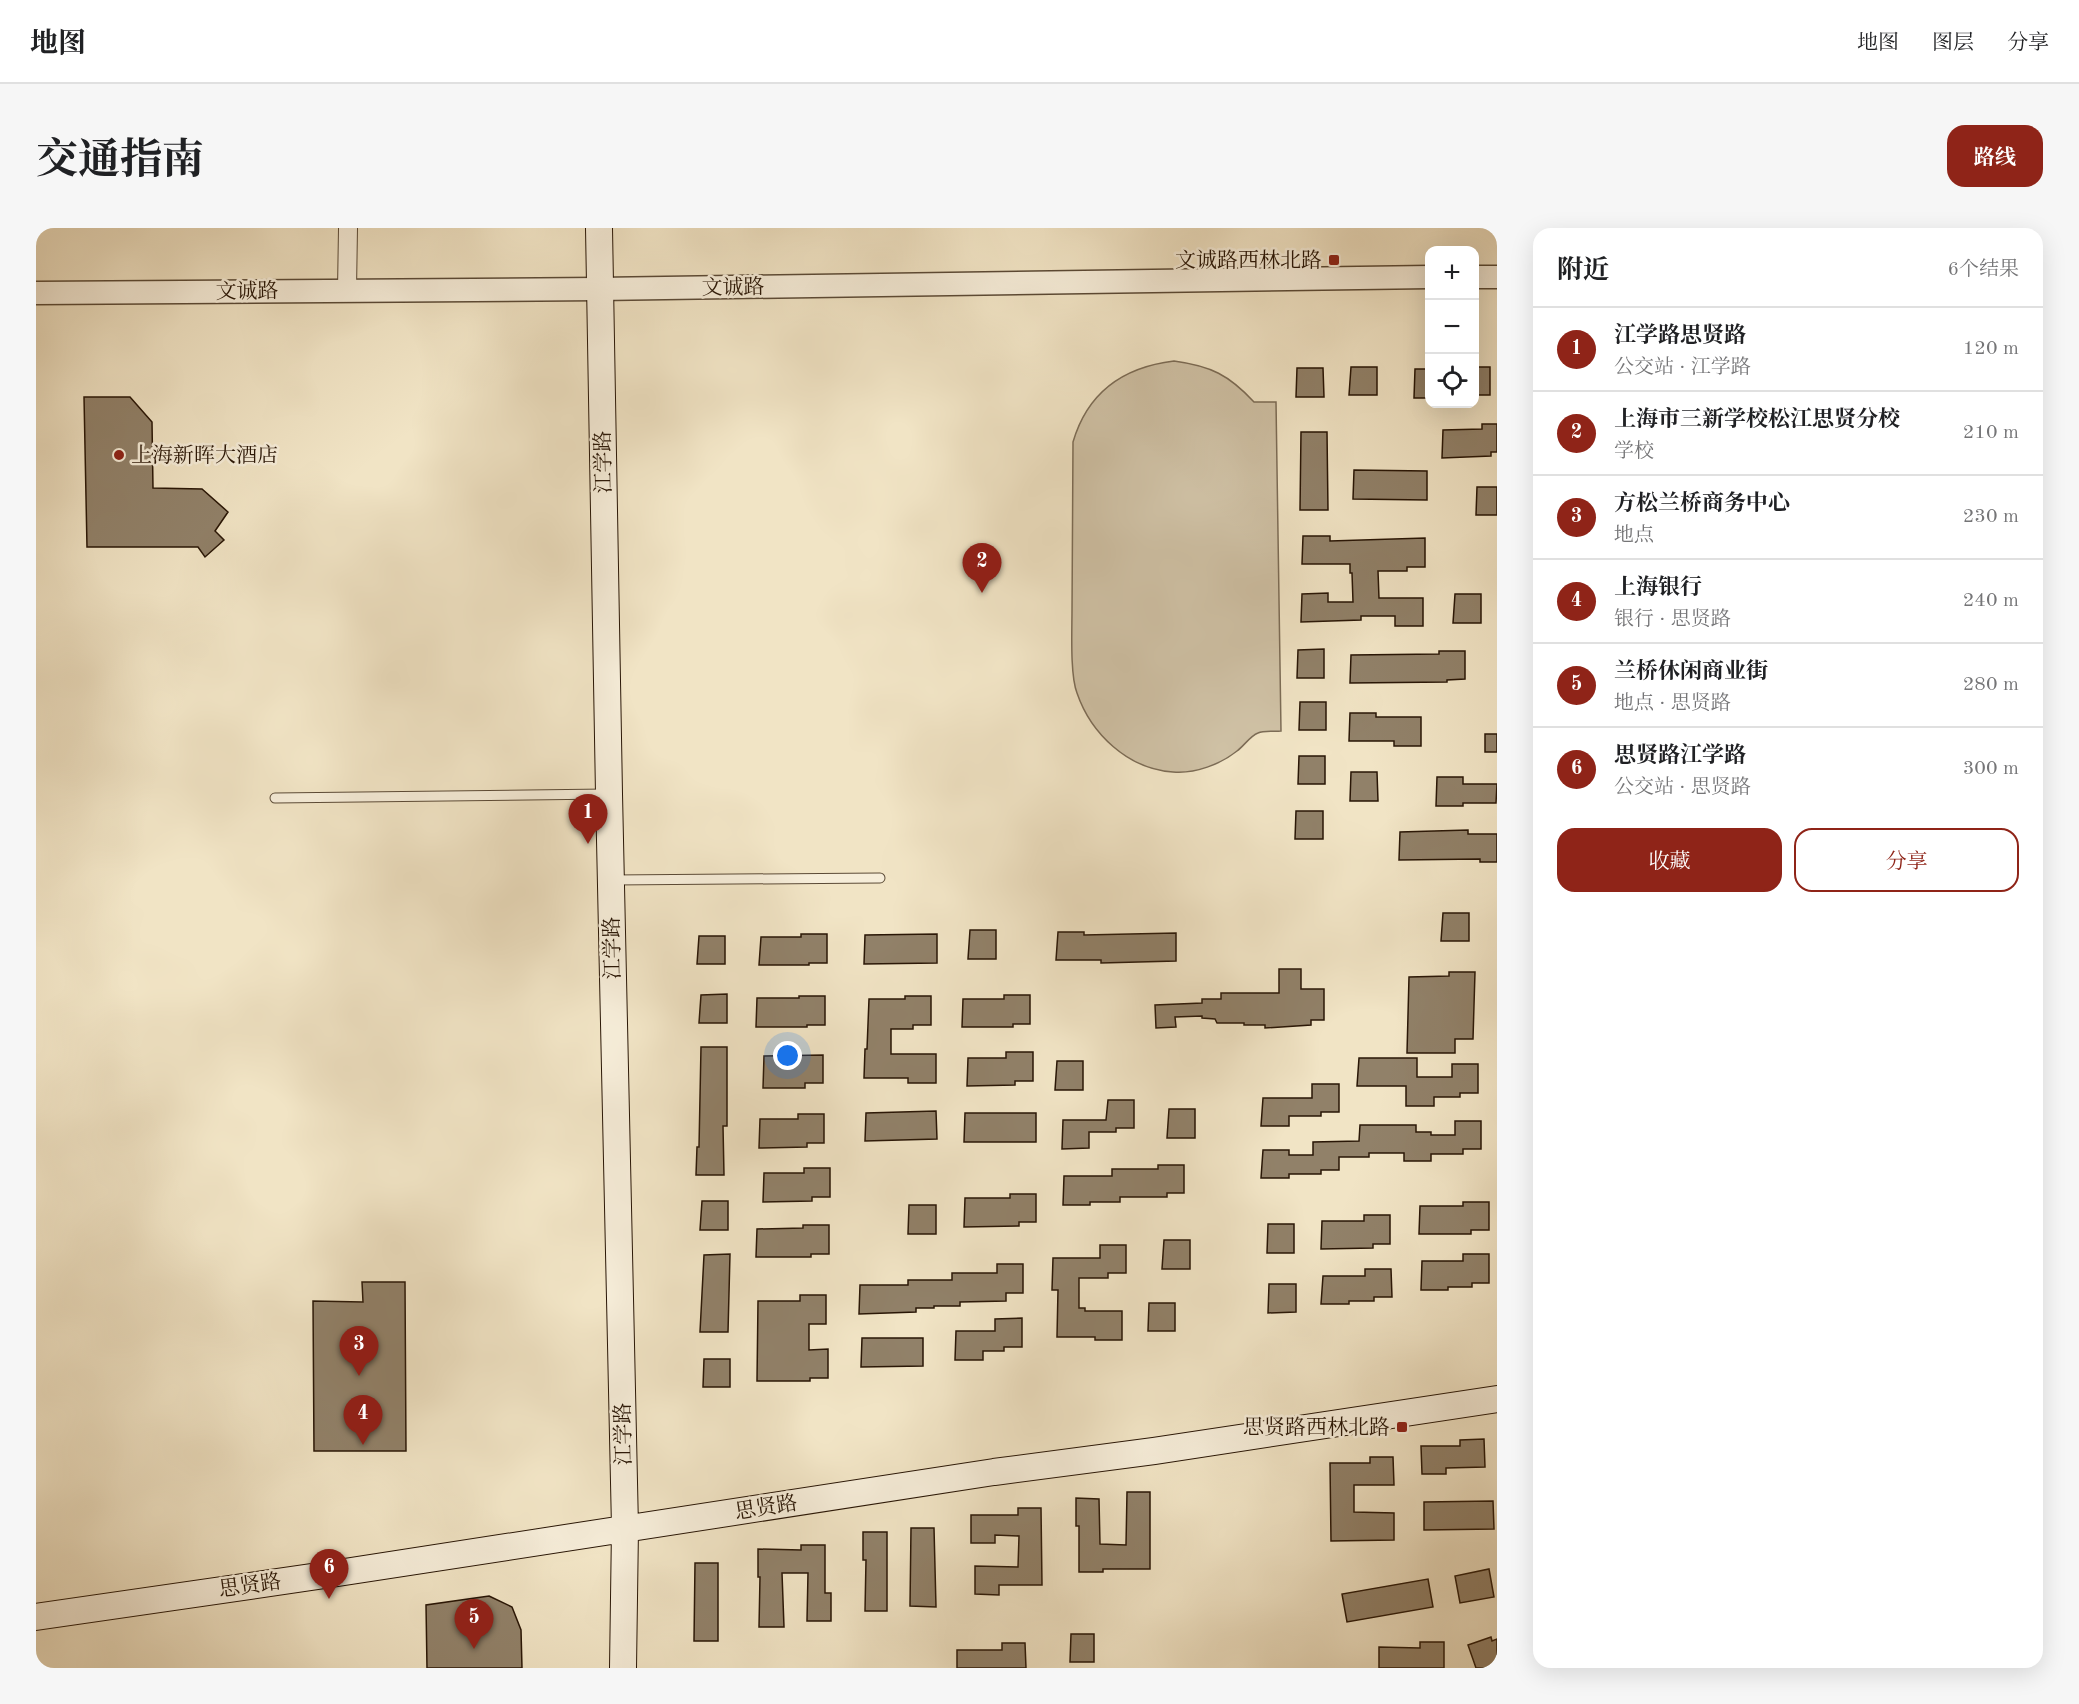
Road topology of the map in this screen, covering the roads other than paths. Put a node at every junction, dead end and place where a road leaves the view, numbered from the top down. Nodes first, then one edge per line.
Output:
1 (348, 228) edge
2 (599, 228) edge
3 (1425, 277) edge
4 (1479, 277) edge
5 (1497, 277) edge
6 (599, 289) junction
7 (347, 290) junction
8 (36, 293) edge
9 (609, 794) junction
10 (275, 798) dead end
11 (880, 878) dead end
12 (610, 880) junction
13 (1497, 1399) edge
14 (625, 1528) junction
15 (36, 1617) edge
16 (623, 1668) edge

1 - 7 street
2 - 6 main road, 江学路
3 - 6 street, 文诚路
4 - 5 street
6 - 7 street, 文诚路
6 - 9 main road, 江学路
7 - 8 street, 文诚路
9 - 10 lane
9 - 12 main road, 江学路
11 - 12 lane
12 - 14 main road, 江学路
13 - 14 main road, 思贤路
14 - 15 main road, 思贤路
14 - 16 main road, 江学路

